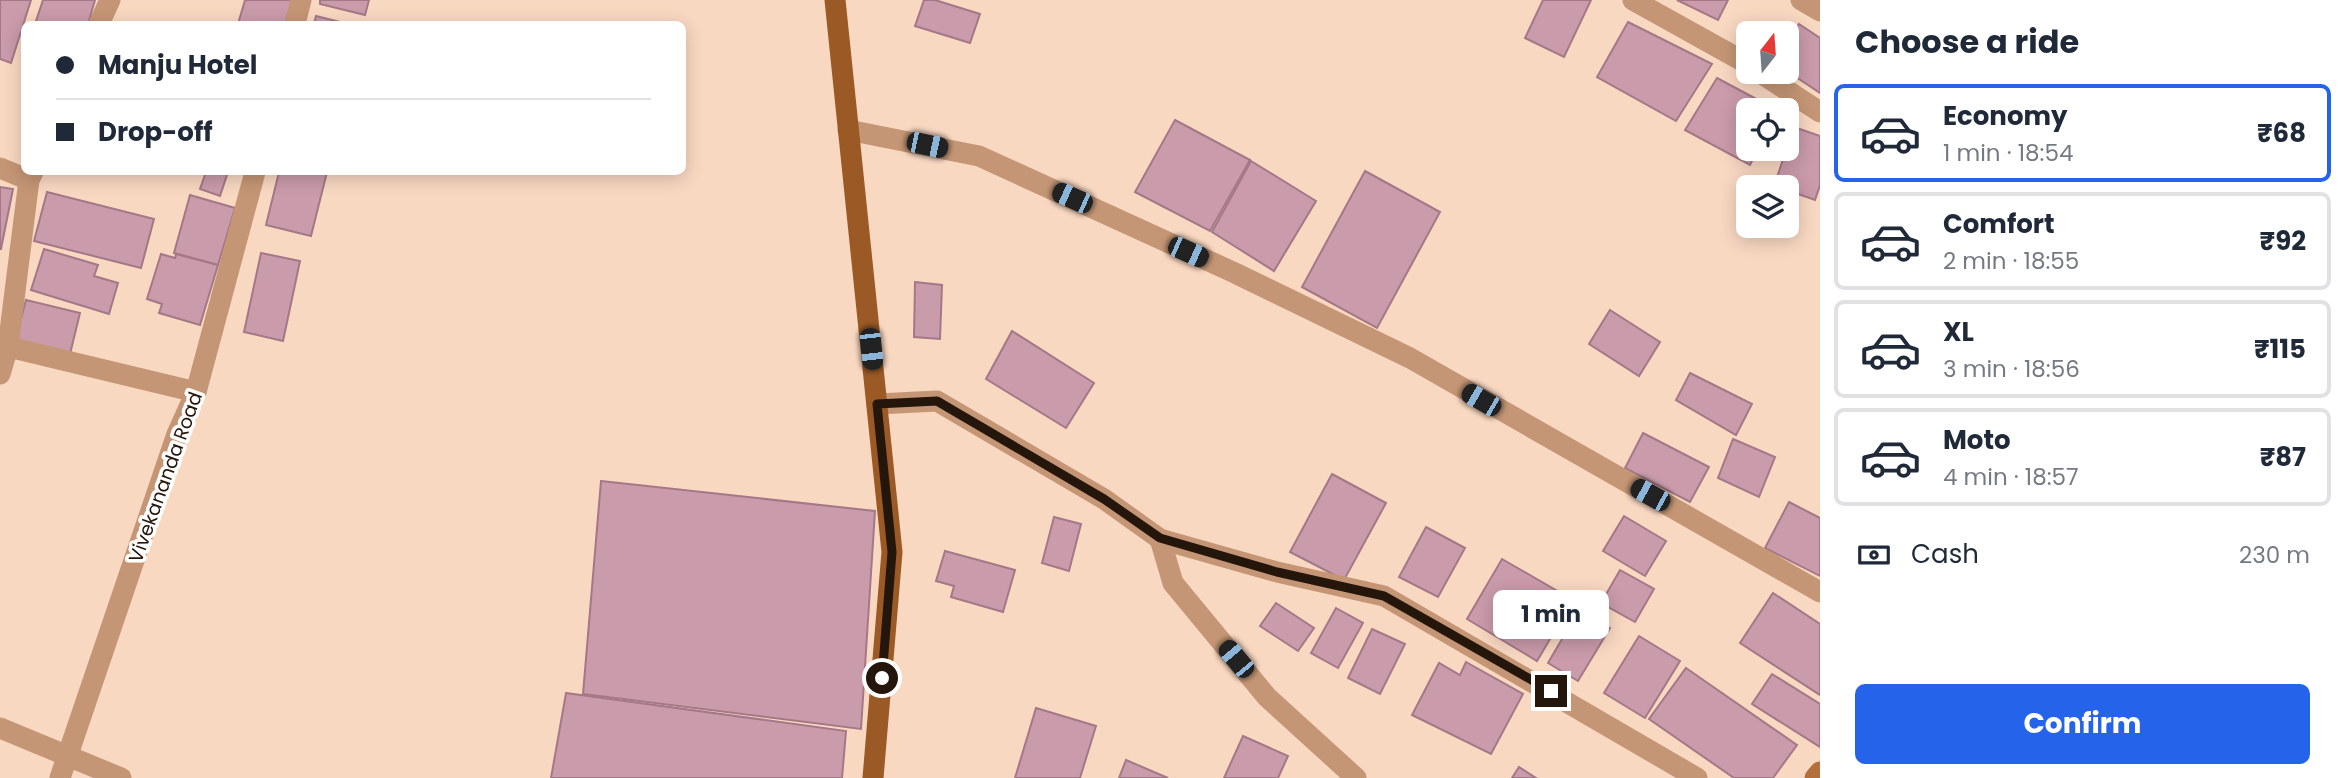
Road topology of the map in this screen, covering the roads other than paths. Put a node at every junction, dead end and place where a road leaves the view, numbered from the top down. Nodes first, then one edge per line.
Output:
1 (110, 0) edge
2 (301, 0) edge
3 (835, 0) edge
4 (1633, 0) edge
5 (1801, 0) edge
6 (1820, 11) edge
7 (100, 21) edge
8 (296, 21) edge
9 (1736, 57) edge
10 (1777, 84) edge
11 (1820, 112) edge
12 (848, 130) junction
13 (0, 168) edge
14 (21, 173) edge
15 (254, 175) edge
16 (31, 176) edge
17 (4, 346) edge
18 (0, 374) edge
19 (196, 392) junction
20 (877, 404) junction
21 (1160, 538) junction
22 (1820, 592) edge
23 (0, 728) edge
24 (68, 757) junction
25 (1820, 772) edge
26 (60, 778) edge
27 (121, 778) edge
28 (873, 778) edge
29 (1356, 778) edge
30 (1697, 778) edge
31 (1815, 778) edge

1 - 7 street
2 - 8 street
3 - 12 main road
4 - 9 street
5 - 6 street
10 - 11 street
12 - 20 main road
12 - 22 street
13 - 14 street
15 - 19 street, Vivekananda Road
16 - 17 street
17 - 18 street
17 - 19 street
19 - 24 street, Vivekananda Road
20 - 21 street
20 - 28 main road
21 - 29 street
21 - 30 street
23 - 24 street
24 - 26 street, Vivekananda Road
24 - 27 street
25 - 31 street

